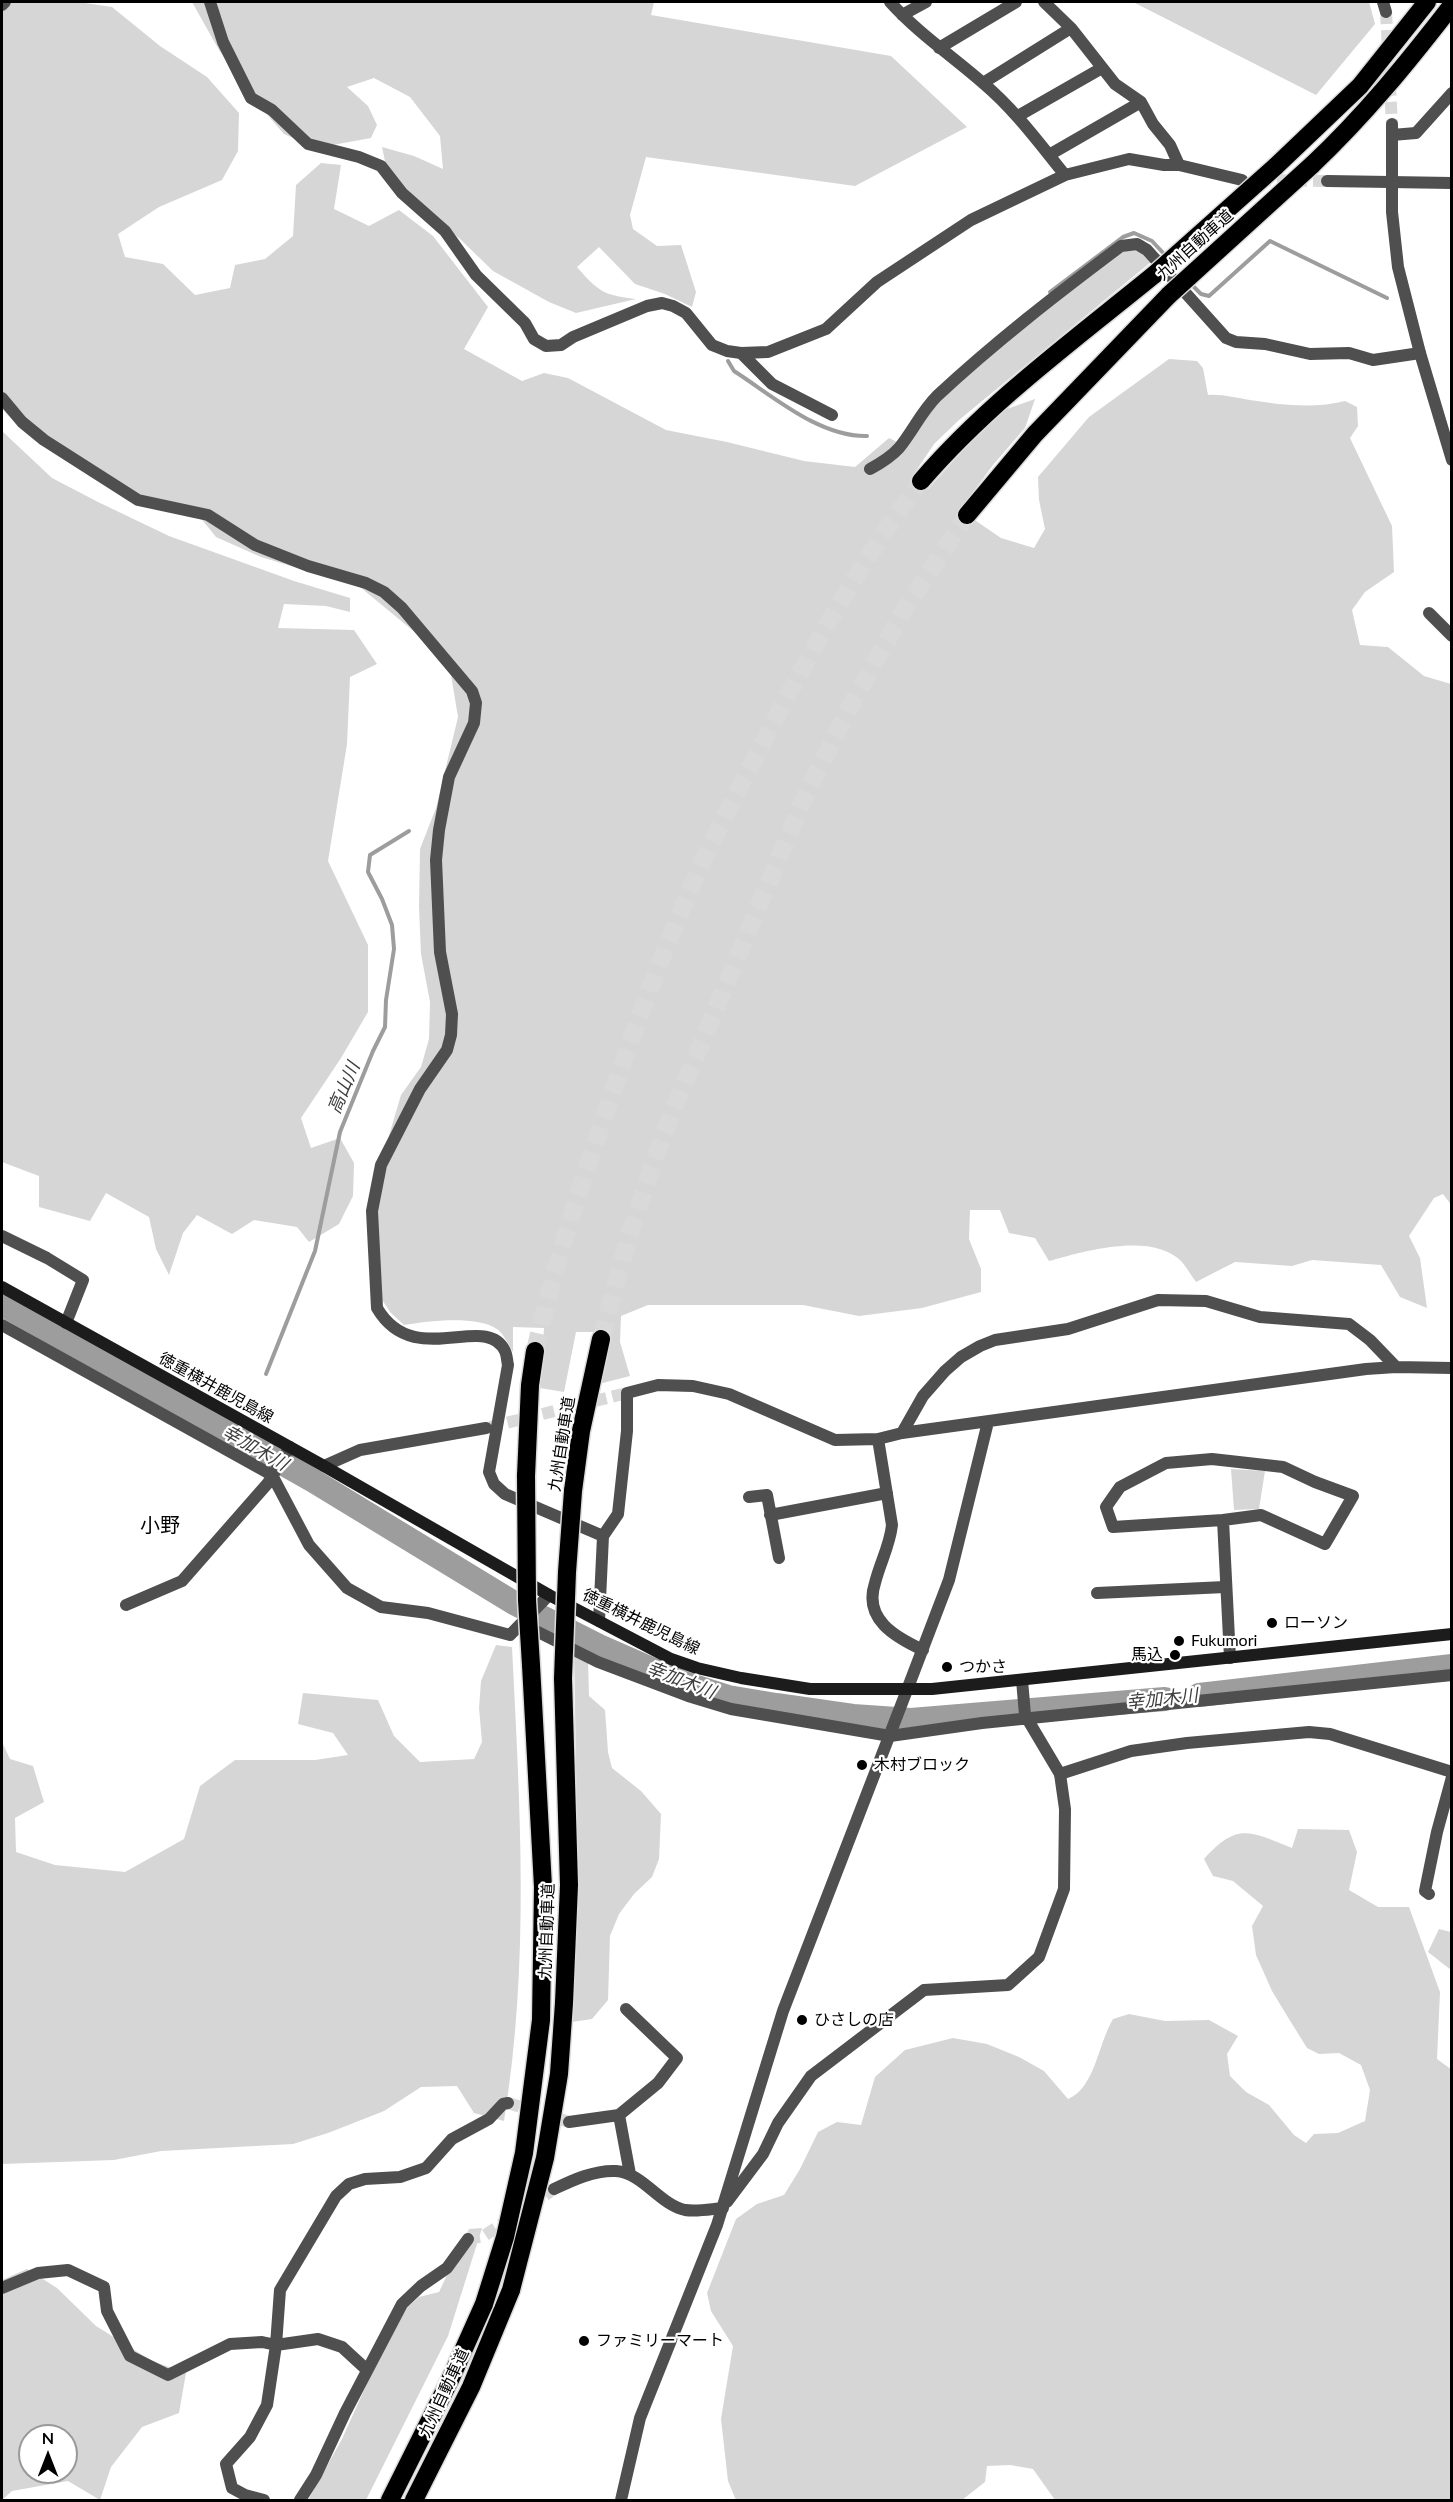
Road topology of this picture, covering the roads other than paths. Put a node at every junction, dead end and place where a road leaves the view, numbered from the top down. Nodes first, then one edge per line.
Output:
1 (5, 2) edge
2 (210, 2) edge
3 (890, 2) edge
4 (926, 2) edge
5 (1016, 2) edge
6 (1044, 2) edge
7 (1420, 2) edge
8 (1427, 2) edge
9 (2, 5) edge
10 (1452, 5) edge
11 (1452, 13) edge
12 (902, 15) junction
13 (1071, 28) junction
14 (1394, 45) junction
15 (939, 48) junction
16 (1102, 68) junction
17 (983, 82) junction
18 (1452, 93) edge
19 (1374, 101) junction
20 (1141, 102) junction
21 (1018, 116) junction
22 (1049, 155) junction
23 (1179, 165) junction
24 (1065, 175) junction
25 (1242, 180) dead end
26 (1327, 181) tunnel mouth
27 (1392, 181) junction
28 (1452, 183) edge
29 (741, 353) junction
30 (1420, 353) junction
31 (2, 398) edge
32 (832, 416) dead end
33 (1452, 460) edge
34 (870, 470) dead end
35 (921, 481) tunnel mouth
36 (967, 515) tunnel mouth
37 (1429, 613) dead end
38 (1452, 636) edge
39 (2, 1236) edge
40 (2, 1287) edge
41 (66, 1323) junction
42 (2, 1325) edge
43 (601, 1339) tunnel mouth
44 (535, 1351) tunnel mouth
45 (1396, 1366) junction
46 (1452, 1368) edge
47 (988, 1422) junction
48 (486, 1428) tunnel mouth
49 (902, 1433) junction
50 (878, 1439) junction
51 (290, 1447) junction
52 (324, 1466) junction
53 (273, 1474) junction
54 (887, 1493) junction
55 (749, 1497) dead end
56 (770, 1515) junction
57 (1223, 1520) junction
58 (603, 1536) junction
59 (779, 1558) dead end
60 (1225, 1587) junction
61 (1097, 1593) dead end
62 (547, 1597) junction
63 (126, 1605) dead end
64 (524, 1620) junction
65 (598, 1621) junction
66 (1452, 1634) edge
67 (923, 1650) junction
68 (1230, 1658) junction
69 (1452, 1676) edge
70 (1023, 1686) junction
71 (904, 1696) junction
72 (1026, 1717) junction
73 (892, 1731) junction
74 (1452, 1772) edge
75 (1060, 1774) junction
76 (1452, 1777) edge
77 (1430, 1894) dead end
78 (626, 2009) dead end
79 (508, 2103) dead end
80 (619, 2115) junction
81 (568, 2122) tunnel mouth
82 (630, 2174) junction
83 (554, 2189) tunnel mouth
84 (723, 2208) junction
85 (468, 2239) tunnel mouth
86 (2, 2288) edge
87 (276, 2345) junction
88 (367, 2370) junction
89 (264, 2500) edge
90 (300, 2500) edge
91 (390, 2500) edge
92 (414, 2500) edge
93 (621, 2500) edge

1 - 9 street
2 - 29 street
3 - 12 street
4 - 12 street
5 - 15 street
6 - 13 street
7 - 14 highway
8 - 14 highway, 九州自動車道
10 - 19 highway, 九州自動車道
11 - 19 highway
12 - 15 street
13 - 16 street
13 - 17 street
14 - 35 highway, 九州自動車道, bridge
15 - 17 street
16 - 20 street
16 - 21 street
17 - 21 street
18 - 27 street
19 - 36 highway, 九州自動車道, bridge
20 - 22 street
20 - 23 street
21 - 22 street
22 - 24 street
23 - 24 street
23 - 25 street
24 - 29 street
26 - 27 street
27 - 28 street
27 - 30 street
29 - 32 street
30 - 33 street
30 - 34 street
31 - 58 street
37 - 38 street
39 - 41 street
40 - 41 main road, 徳重横井鹿児島線
41 - 51 main road, 徳重横井鹿児島線
42 - 53 street
43 - 92 highway, 九州自動車道, bridge
44 - 91 highway, 九州自動車道, bridge
45 - 46 street
45 - 47 street
45 - 49 street
47 - 49 street
47 - 67 street
48 - 52 street
49 - 50 street
50 - 54 street
50 - 58 street
51 - 52 main road, 徳重横井鹿児島線
51 - 53 street
52 - 62 main road, 徳重横井鹿児島線
53 - 63 street
53 - 64 street
54 - 56 street
54 - 67 street
55 - 56 street
56 - 59 street
57 - 57 street
57 - 60 street
58 - 65 street
60 - 61 street
60 - 68 street
62 - 64 street
62 - 65 main road, 徳重横井鹿児島線
64 - 73 street
65 - 71 main road, 徳重横井鹿児島線
66 - 68 main road, 徳重横井鹿児島線
67 - 71 street
68 - 70 main road, 徳重横井鹿児島線
69 - 72 street
70 - 71 main road, 徳重横井鹿児島線
70 - 72 street
71 - 73 street
72 - 73 street
72 - 75 street
73 - 84 street
74 - 75 street
75 - 84 street
76 - 77 street
78 - 80 street
79 - 87 street
80 - 81 street
80 - 82 street
82 - 83 street
82 - 84 street
84 - 93 street
85 - 88 street
86 - 87 street
87 - 88 street
87 - 89 street
88 - 90 street

